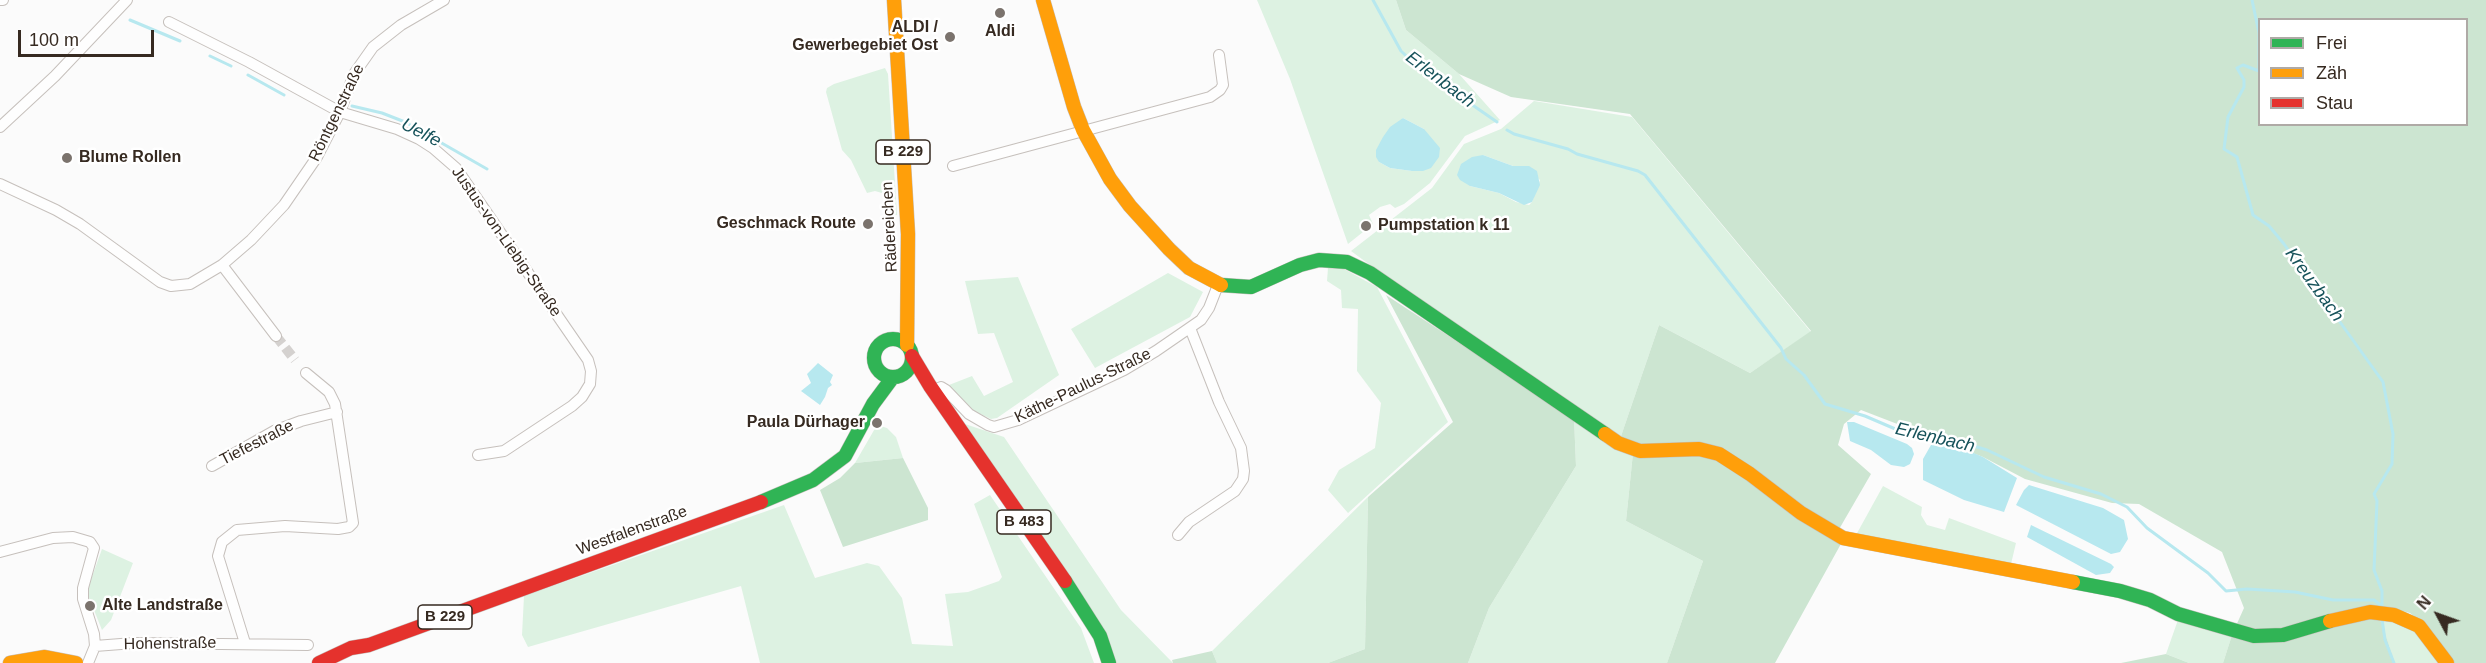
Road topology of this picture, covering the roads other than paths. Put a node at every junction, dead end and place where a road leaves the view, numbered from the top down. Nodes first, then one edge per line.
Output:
1 (127, 0) edge
2 (444, 0) edge
3 (894, 0) edge
4 (1043, 0) edge
5 (169, 22) dead end
6 (1218, 55) dead end
7 (340, 112) junction
8 (0, 127) edge
9 (1083, 130) junction
10 (952, 166) dead end
11 (0, 184) edge
12 (222, 265) junction
13 (1218, 285) junction
14 (906, 308) junction
15 (1190, 328) junction
16 (276, 336) tunnel mouth
17 (890, 339) junction
18 (910, 351) junction
19 (877, 370) junction
20 (306, 373) dead end
21 (899, 375) junction
22 (931, 388) junction
23 (873, 404) junction
24 (337, 412) junction
25 (478, 455) dead end
26 (212, 466) dead end
27 (1178, 535) dead end
28 (0, 552) edge
29 (245, 643) junction
30 (308, 645) dead end
31 (369, 645) junction
32 (95, 646) junction
33 (10, 663) edge
34 (76, 663) edge
35 (88, 663) edge
36 (319, 663) edge
37 (338, 663) edge
38 (1109, 663) edge
39 (2447, 663) edge

1 - 8 street
2 - 7 street, Röntgenstraße
3 - 14 main road, Rädereichen / B 229
4 - 9 main road
5 - 7 street, Justus-von-Liebig-Straße
6 - 9 street
7 - 12 street, Röntgenstraße
7 - 25 street, Justus-von-Liebig-Straße
9 - 10 street
9 - 13 main road
11 - 12 street, Röntgenstraße
12 - 16 street
13 - 15 street, Käthe-Paulus-Straße
13 - 39 main road
14 - 17 main road, Rädereichen / B 229
14 - 18 main road, Rädereichen / B 229
15 - 22 street, Käthe-Paulus-Straße
15 - 27 street
17 - 18 main road
17 - 19 main road
18 - 21 main road
18 - 22 main road, B 483
19 - 21 main road
19 - 23 main road, Westfalenstraße / B 229
20 - 24 street
21 - 22 main road, B 483
21 - 23 main road, Westfalenstraße / B 229
22 - 38 main road, B 483
23 - 31 main road, Westfalenstraße / B 229
24 - 26 street, Tiefestraße
24 - 29 street, Hohenstraße
28 - 32 street
29 - 30 street, Hohenstraße
29 - 32 street, Hohenstraße
31 - 36 main road, Westfalenstraße / B 229
31 - 37 main road, Westfalenstraße / B 229
32 - 35 street
33 - 34 main road

